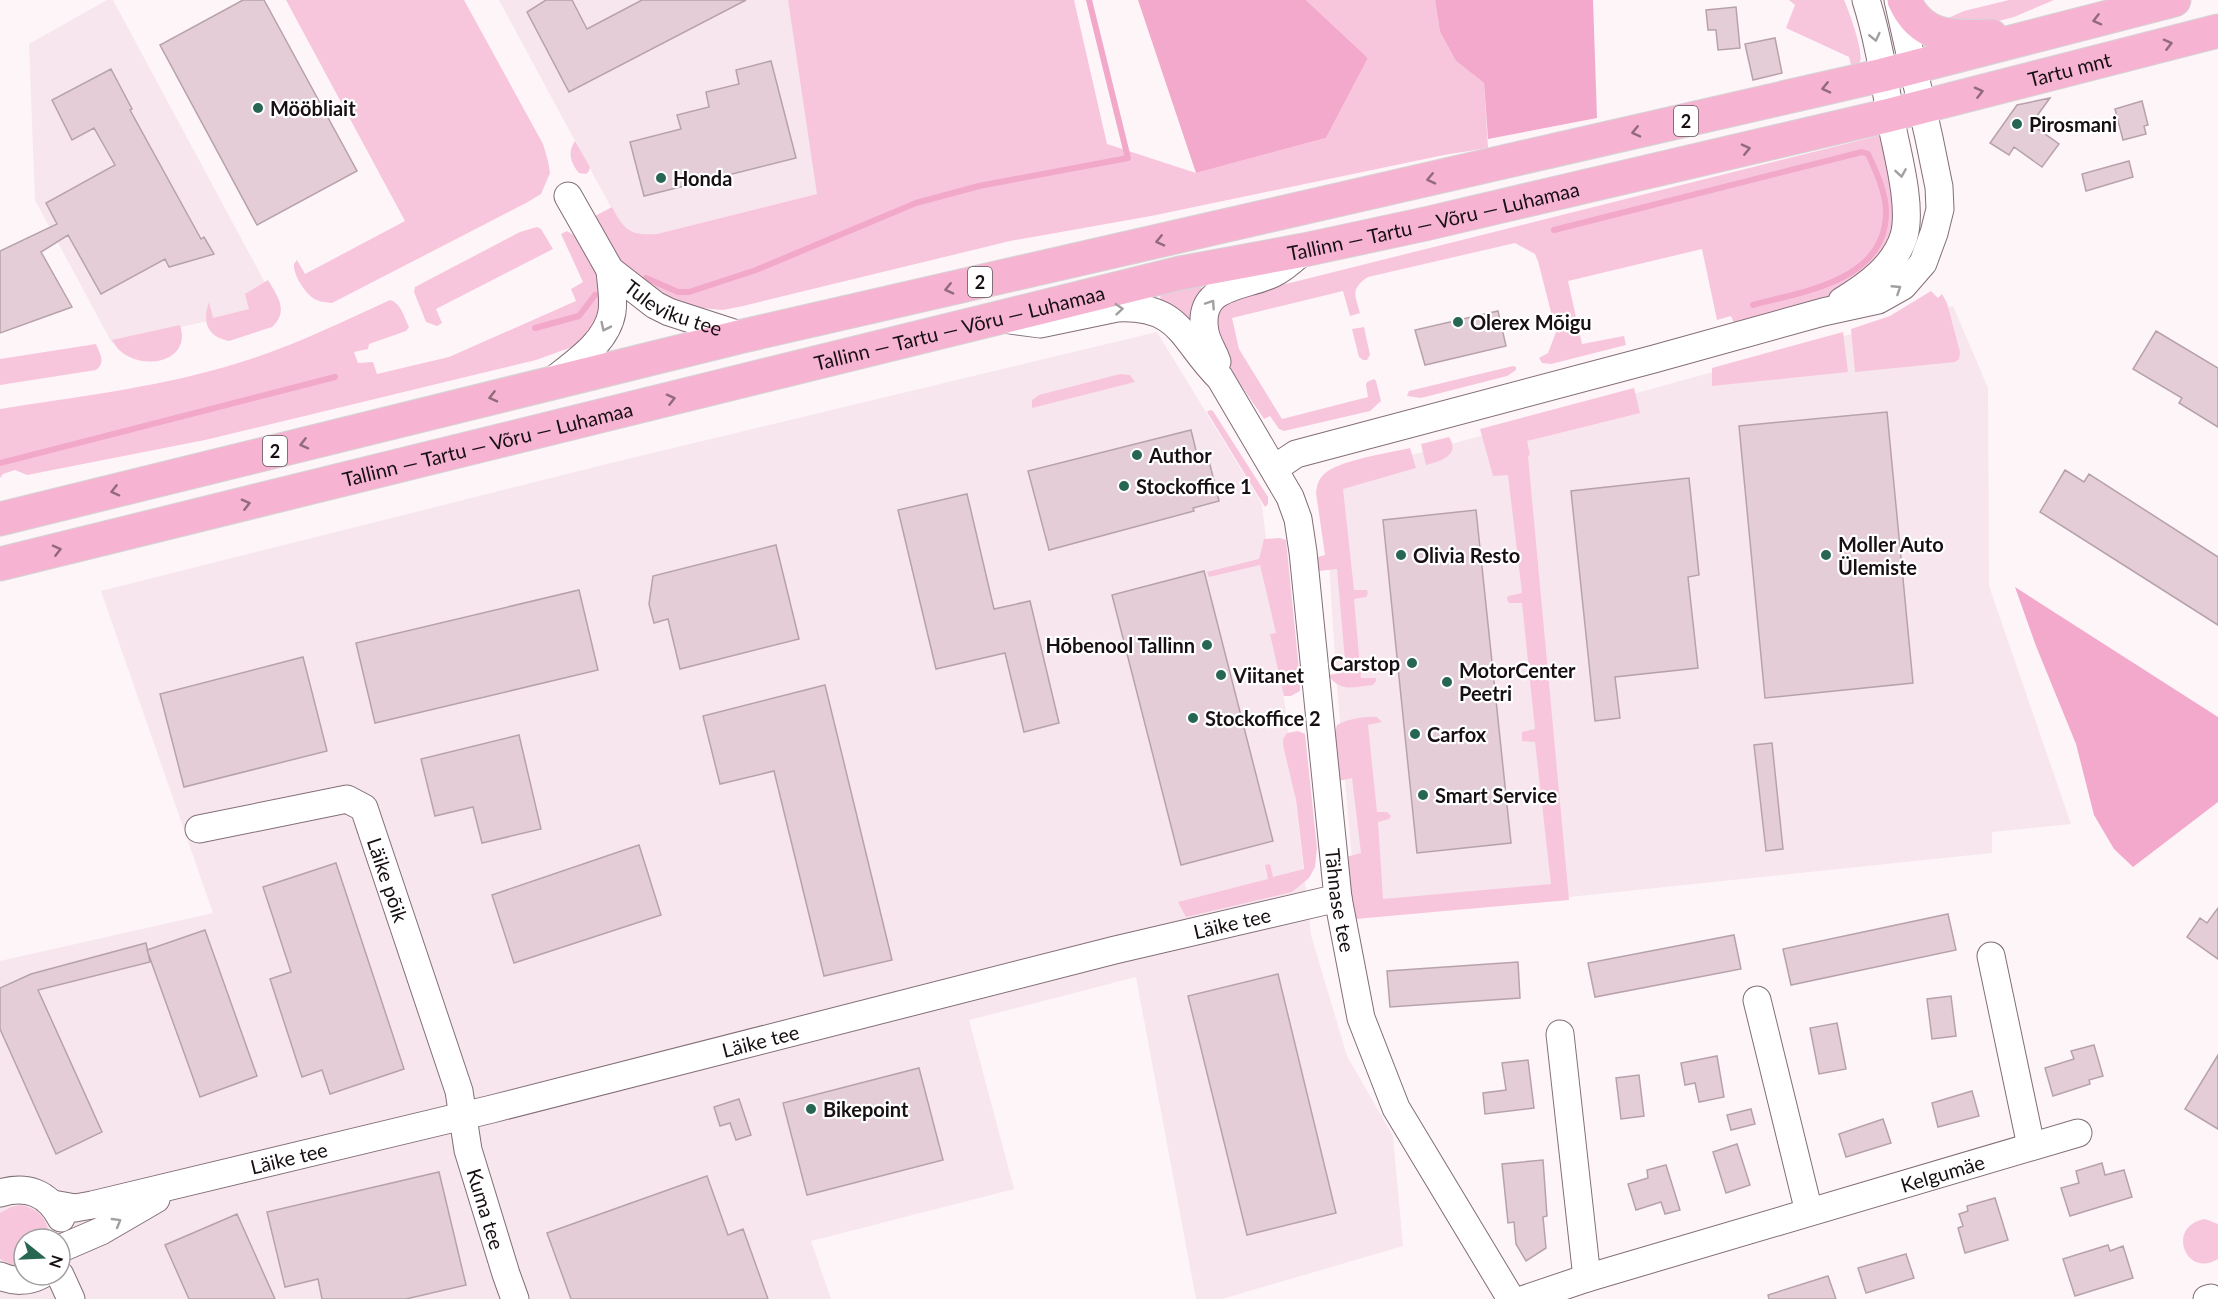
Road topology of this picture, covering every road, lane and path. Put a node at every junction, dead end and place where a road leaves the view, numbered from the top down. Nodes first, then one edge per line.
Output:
1 (1866, 0) edge
2 (1898, 0) edge
3 (1904, 0) edge
4 (2174, 0) edge
5 (2218, 31) edge
6 (2041, 34) junction
7 (1898, 71) junction
8 (1922, 107) junction
9 (1890, 115) junction
10 (568, 196) dead end
11 (1304, 250) junction
12 (610, 270) junction
13 (1823, 312) junction
14 (1000, 318) junction
15 (742, 336) junction
16 (1221, 378) junction
17 (550, 383) junction
18 (1275, 468) junction
19 (0, 519) edge
20 (0, 564) edge
21 (199, 829) dead end
22 (1338, 898) junction
23 (1990, 956) dead end
24 (1757, 1000) dead end
25 (1560, 1034) dead end
26 (462, 1115) junction
27 (2078, 1133) dead end
28 (2031, 1146) junction
29 (182, 1184) junction
30 (0, 1193) edge
31 (53, 1204) junction
32 (1809, 1212) junction
33 (64, 1227) edge
34 (72, 1246) edge
35 (0, 1277) edge
36 (1587, 1278) junction
37 (33, 1299) edge
38 (515, 1299) edge
39 (1511, 1299) edge
40 (1525, 1299) edge

1 -> 7 street
2 - 7 street
3 - 6 highway
4 -> 6 highway, Tartu mnt / 2
8 -> 5 highway, Tartu mnt / 2
6 - 7 highway, Tartu mnt / 2
7 - 8 street
7 - 9 street
7 -> 15 highway, Tallinn — Tartu — Võru — Luhamaa / 2
8 - 9 highway, Tallinn — Tartu — Võru — Luhamaa / 2
13 -> 8 street
11 -> 9 highway, Tallinn — Tartu — Võru — Luhamaa / 2
9 -> 13 street
10 - 12 street, Tuleviku tee
11 - 14 highway, Tallinn — Tartu — Võru — Luhamaa / 2
16 -> 11 street
12 - 15 street, Tuleviku tee
12 -> 17 street, Tuleviku tee
13 - 18 street
14 -> 16 street
20 -> 14 highway, Tallinn — Tartu — Võru — Luhamaa / 2
15 - 17 highway, Tallinn — Tartu — Võru — Luhamaa / 2
16 - 18 street, Tähnase tee
17 -> 19 highway, Tallinn — Tartu — Võru — Luhamaa / 2
18 - 22 street, Tähnase tee
21 - 26 street, Läike põik
22 - 26 street, Läike tee
22 - 39 street, Tähnase tee
23 - 28 street
24 - 32 street
25 - 36 street
26 - 29 street, Läike tee
26 - 38 street, Kuma tee
27 - 28 street, Kelgumäe
28 - 32 street, Kelgumäe
29 - 31 street, Läike tee
34 -> 29 street, Läike tee
30 - 31 street
31 - 33 street
32 - 36 street, Kelgumäe
35 - 37 street
36 - 40 street, Kelgumäe

